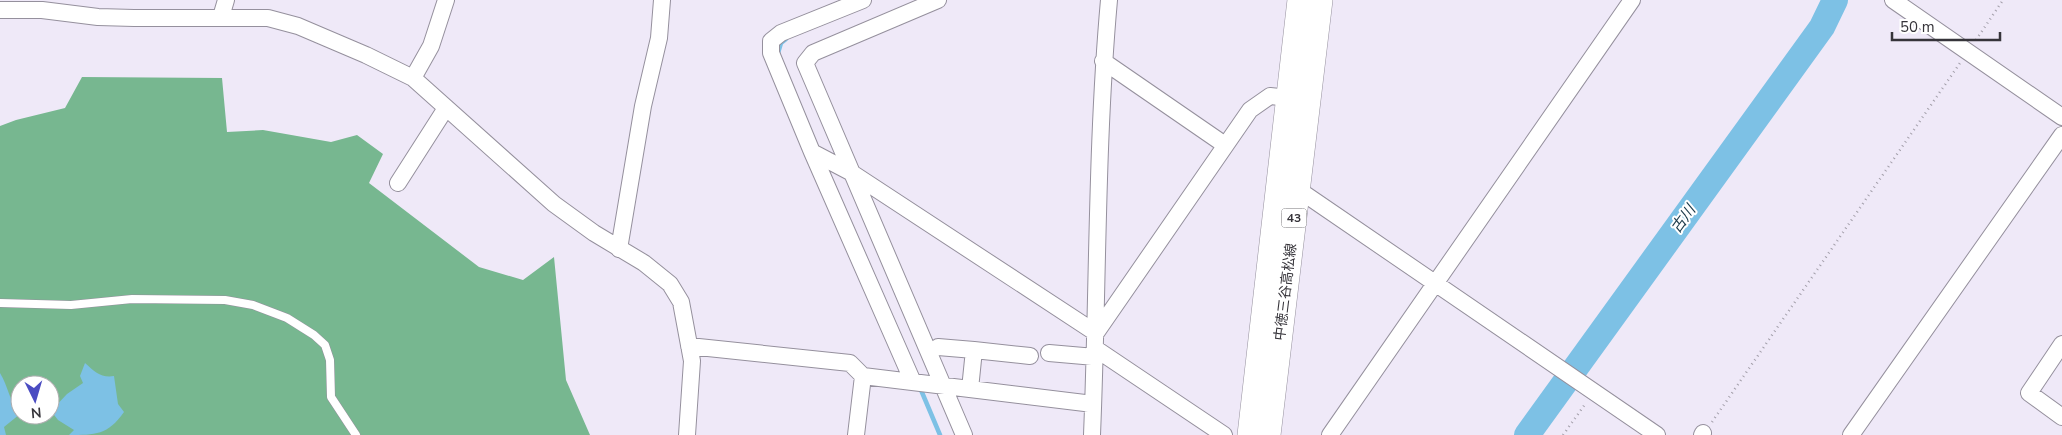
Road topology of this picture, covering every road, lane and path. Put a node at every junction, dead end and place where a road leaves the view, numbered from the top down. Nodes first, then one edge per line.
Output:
1 (226, 0) edge
2 (446, 0) edge
3 (662, 0) edge
4 (863, 0) edge
5 (938, 0) edge
6 (1109, 0) edge
7 (1300, 0) edge
8 (1320, 0) edge
9 (1632, 0) edge
10 (1893, 0) edge
11 (2003, 0) edge
12 (0, 10) edge
13 (221, 17) junction
14 (1967, 52) junction
15 (1103, 61) junction
16 (413, 78) junction
17 (1298, 99) junction
18 (446, 108) junction
19 (2062, 117) edge
20 (2062, 135) edge
21 (1225, 146) junction
22 (812, 152) junction
23 (852, 173) junction
24 (398, 183) dead end
25 (1289, 183) junction
26 (619, 249) junction
27 (1435, 285) junction
28 (0, 303) edge
29 (2062, 344) edge
30 (689, 346) junction
31 (938, 347) dead end
32 (1096, 347) junction
33 (974, 350) junction
34 (1049, 353) dead end
35 (1030, 356) dead end
36 (862, 376) junction
37 (913, 382) junction
38 (944, 386) junction
39 (970, 389) junction
40 (1590, 390) junction
41 (1093, 404) junction
42 (2062, 417) edge
43 (1706, 430) edge
44 (356, 435) edge
45 (687, 435) edge
46 (856, 435) edge
47 (964, 435) edge
48 (1092, 435) edge
49 (1224, 435) edge
50 (1250, 435) edge
51 (1268, 435) edge
52 (1330, 435) edge
53 (1563, 435) edge
54 (1657, 435) edge
55 (1851, 435) edge

1 - 13 street
2 - 16 street
3 - 26 street
4 - 22 street
5 - 23 street
6 - 15 street
7 - 17 main road, 中徳三谷高松線 / 43
8 - 17 main road, 中徳三谷高松線 / 43
9 - 27 street
10 - 14 street
11 - 14 path
12 - 13 street
13 - 16 street
14 - 19 street
14 - 43 path
15 - 21 street
15 - 32 street
16 - 18 street
17 - 21 street
17 - 25 main road, 中徳三谷高松線 / 43
18 - 24 street
18 - 26 street
20 - 55 street
21 - 32 street
22 - 23 street
22 - 37 street
23 - 32 street
23 - 38 street
25 - 27 street
25 - 50 main road, 中徳三谷高松線 / 43
25 - 51 main road, 中徳三谷高松線 / 43
26 - 30 street
27 - 40 street
27 - 52 street
28 - 44 lane
29 - 42 street
30 - 36 street
30 - 45 street
31 - 33 street
32 - 34 street
32 - 41 street
32 - 49 street
33 - 35 street
33 - 39 street
36 - 37 street
36 - 46 street
37 - 38 street
38 - 39 street
38 - 47 street
39 - 41 street
40 - 53 path
40 - 54 street
41 - 48 street

